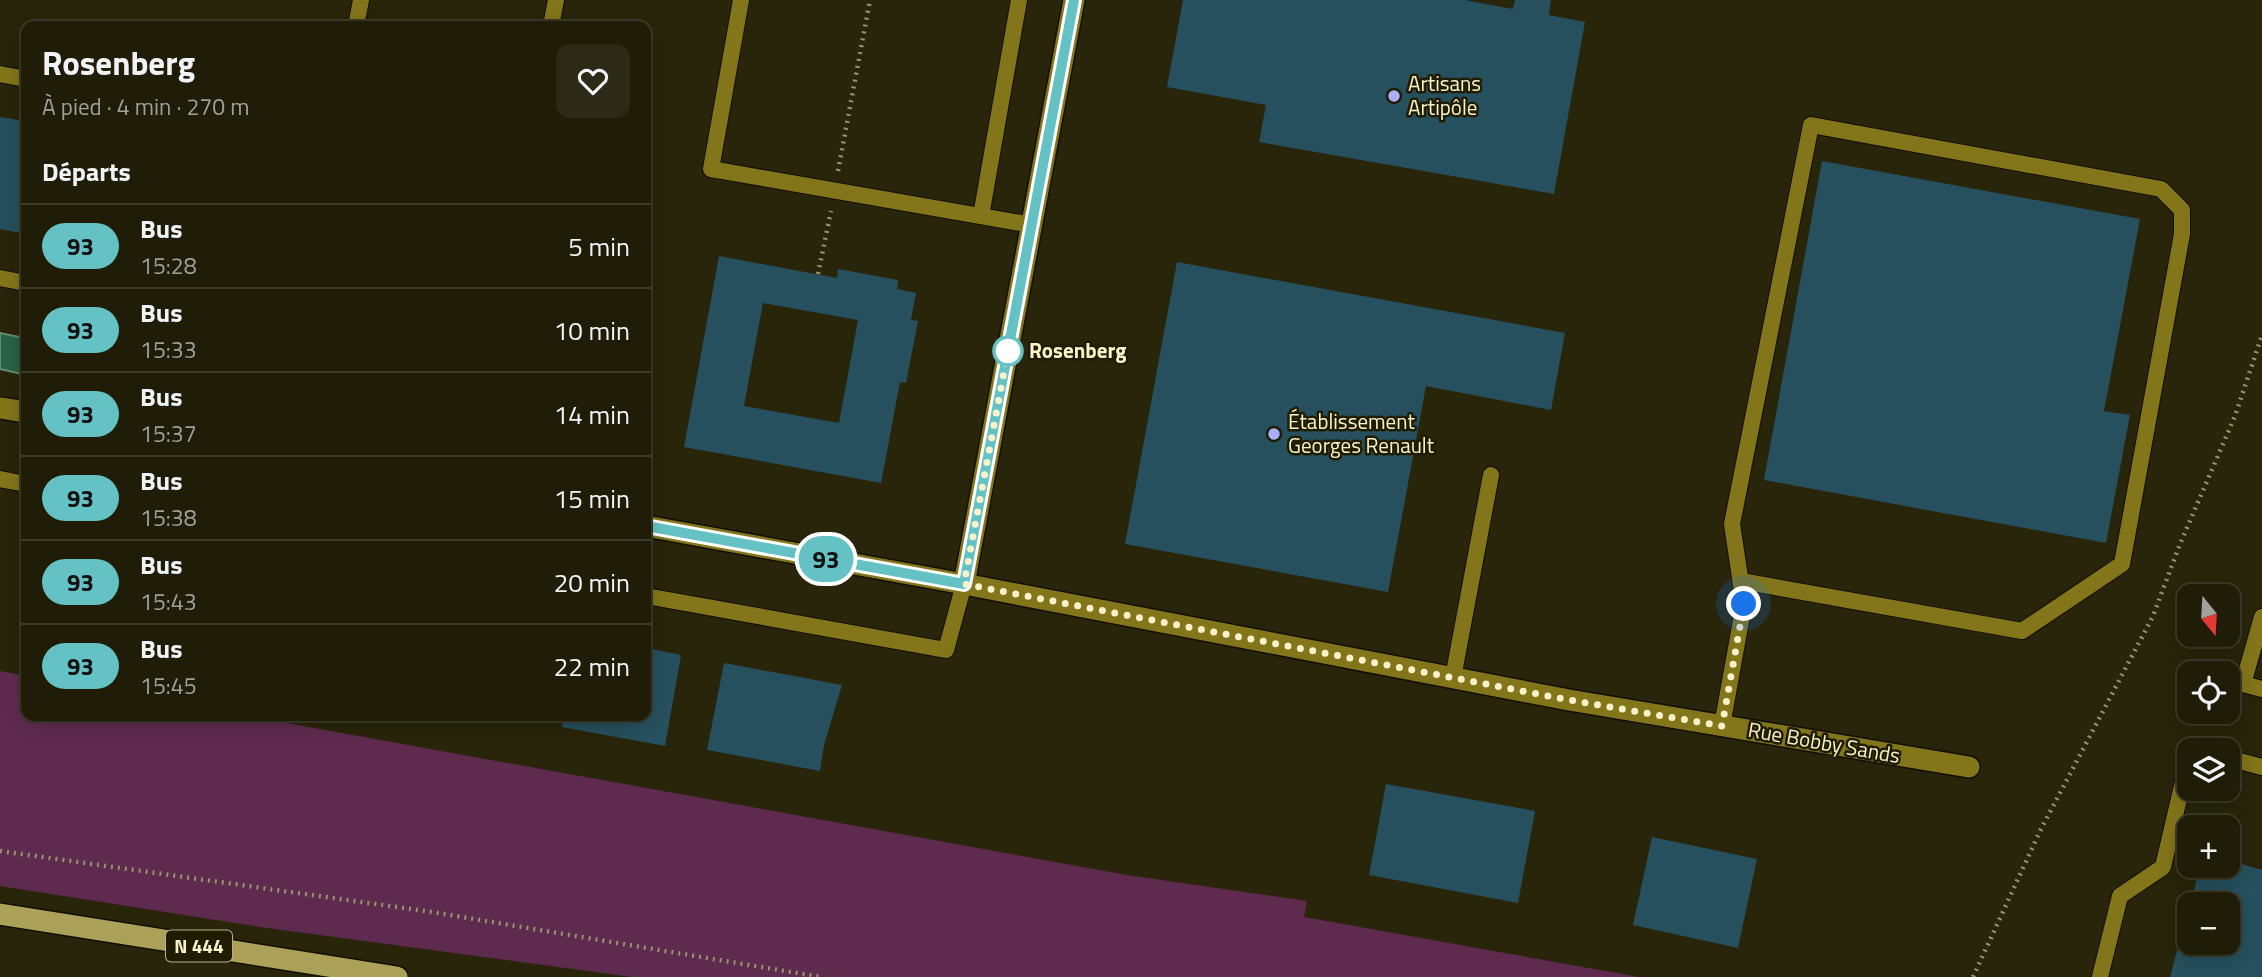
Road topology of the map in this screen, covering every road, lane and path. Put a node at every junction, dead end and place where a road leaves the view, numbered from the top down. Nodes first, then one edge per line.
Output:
1 (361, 0) edge
2 (556, 0) edge
3 (741, 0) edge
4 (870, 0) edge
5 (1019, 0) edge
6 (1074, 0) edge
7 (357, 21) edge
8 (552, 21) edge
9 (0, 74) edge
10 (21, 78) edge
11 (834, 190) junction
12 (981, 216) junction
13 (1032, 225) junction
14 (818, 274) dead end
15 (0, 278) edge
16 (21, 282) edge
17 (2262, 335) edge
18 (0, 408) edge
19 (21, 411) edge
20 (1491, 475) dead end
21 (0, 479) edge
22 (21, 483) edge
23 (651, 527) edge
24 (1741, 581) junction
25 (964, 584) junction
26 (651, 597) edge
27 (2262, 617) edge
28 (1453, 678) junction
29 (2262, 689) edge
30 (1722, 726) junction
31 (2240, 761) edge
32 (2262, 766) edge
33 (1969, 767) dead end
34 (2178, 801) edge
35 (0, 851) edge
36 (0, 914) edge
37 (397, 977) edge
38 (821, 977) edge
39 (1973, 977) edge
40 (2100, 977) edge

1 - 7 lane
2 - 8 lane
3 - 11 lane
4 - 11 path
5 - 12 lane
6 - 13 street
9 - 10 lane
11 - 12 lane
11 - 14 path
12 - 13 lane
13 - 25 street
15 - 16 lane
17 - 39 path
18 - 19 street
20 - 28 lane
21 - 22 lane
23 - 25 street, Rue Bobby Sands
24 - 24 lane
24 - 30 lane
25 - 26 lane
25 - 28 street, Rue Bobby Sands
27 - 29 lane
28 - 30 street, Rue Bobby Sands
30 - 33 street, Rue Bobby Sands
31 - 32 lane
34 - 40 lane
35 - 38 path
36 - 37 highway, N 444

